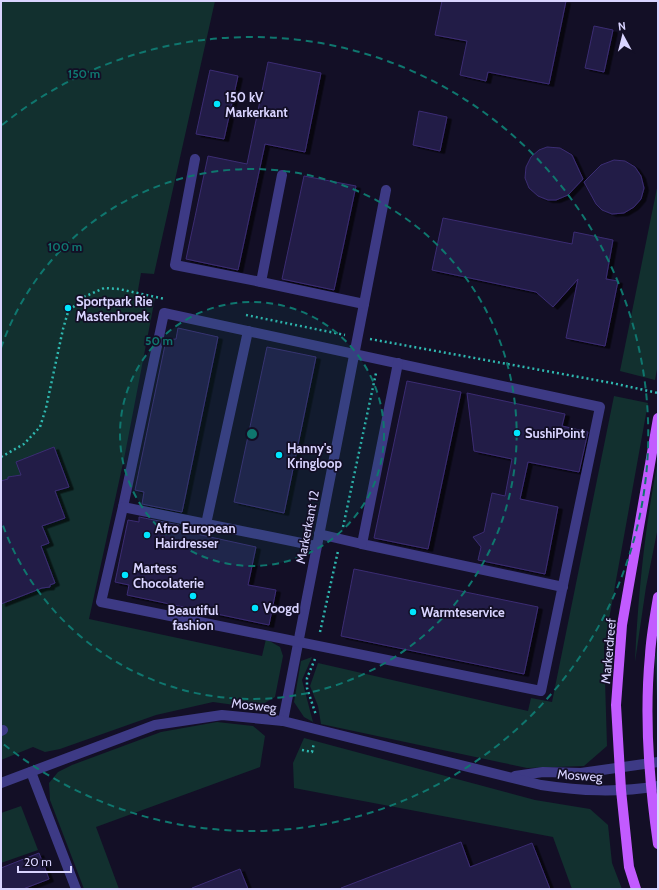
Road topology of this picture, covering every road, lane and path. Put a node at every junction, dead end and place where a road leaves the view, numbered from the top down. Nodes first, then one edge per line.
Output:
1 (195, 159) dead end
2 (282, 174) dead end
3 (386, 190) dead end
4 (261, 282) junction
5 (364, 304) junction
6 (248, 331) junction
7 (354, 354) junction
8 (398, 363) junction
9 (658, 419) edge
10 (123, 507) junction
11 (206, 524) junction
12 (319, 534) junction
13 (362, 544) junction
14 (316, 546) junction
15 (563, 587) junction
16 (658, 597) edge
17 (298, 642) junction
18 (283, 721) junction
19 (654, 762) edge
20 (619, 767) junction
21 (31, 772) junction
22 (509, 777) junction
23 (1, 783) edge
24 (654, 786) edge
25 (621, 790) junction
26 (658, 844) edge
27 (76, 889) edge
28 (636, 889) edge

1 - 4 street
2 - 4 street
3 - 5 street, Markerkant 12
4 - 5 street
5 - 7 street, Markerkant 12
6 - 7 street
6 - 10 street
6 - 11 street
7 - 8 street
7 - 12 street, Markerkant 12
8 - 13 street
8 - 15 street
9 - 20 main road, Markerdreef
10 - 11 street
10 - 17 street
11 - 14 street
12 - 13 street
12 - 14 street, Markerkant 12
13 - 15 street
14 - 17 street, Markerkant 12
15 - 17 street
16 - 19 main road
17 - 18 street, Markerkant 12
18 - 21 street, Mosweg
18 - 22 street, Mosweg
19 - 20 street, Mosweg
19 - 24 main road
20 - 22 street, Mosweg
20 - 25 main road, Markerdreef
21 - 23 street, Mosweg
21 - 27 street
22 - 25 street, Mosweg
24 - 25 street, Mosweg
24 - 26 main road
25 - 28 main road, Markerdreef

